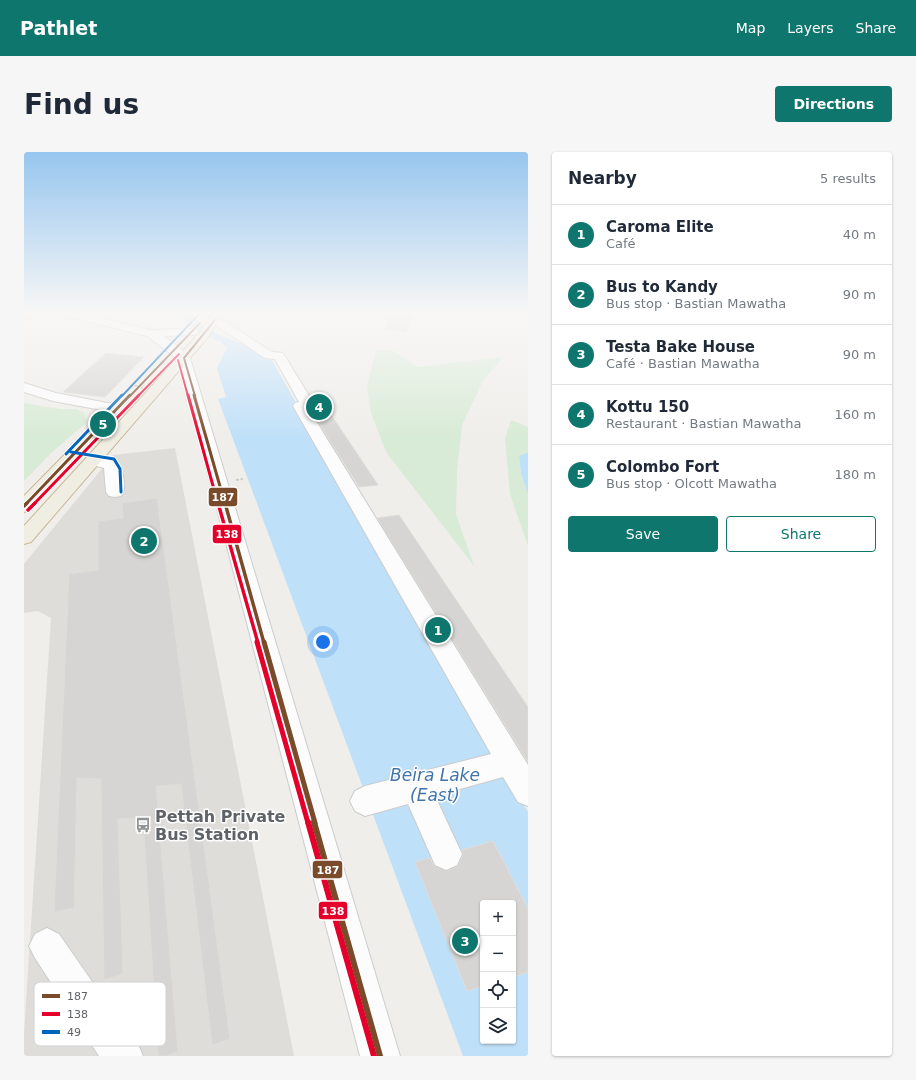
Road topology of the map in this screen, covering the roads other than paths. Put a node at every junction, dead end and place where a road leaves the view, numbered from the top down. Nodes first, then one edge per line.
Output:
1 (179, 355) edge
2 (179, 355) edge
3 (180, 355) edge
4 (271, 355) edge
5 (24, 387) edge
6 (118, 409) junction
7 (70, 458) junction
8 (94, 460) junction
9 (115, 492) dead end
10 (24, 506) edge
11 (24, 538) edge
12 (498, 766) dead end
13 (415, 787) junction
14 (528, 792) edge
15 (365, 801) dead end
16 (446, 854) dead end
17 (47, 946) dead end
18 (70, 982) edge
19 (116, 1046) edge
20 (123, 1056) edge
21 (380, 1056) edge

1 - 6 highway
2 - 8 highway
3 - 21 street
4 - 14 street
5 - 6 street
6 - 7 highway
7 - 8 highway
7 - 10 highway
8 - 9 street
8 - 11 highway
12 - 13 street
13 - 15 street
13 - 16 street
17 - 18 street
19 - 20 street

